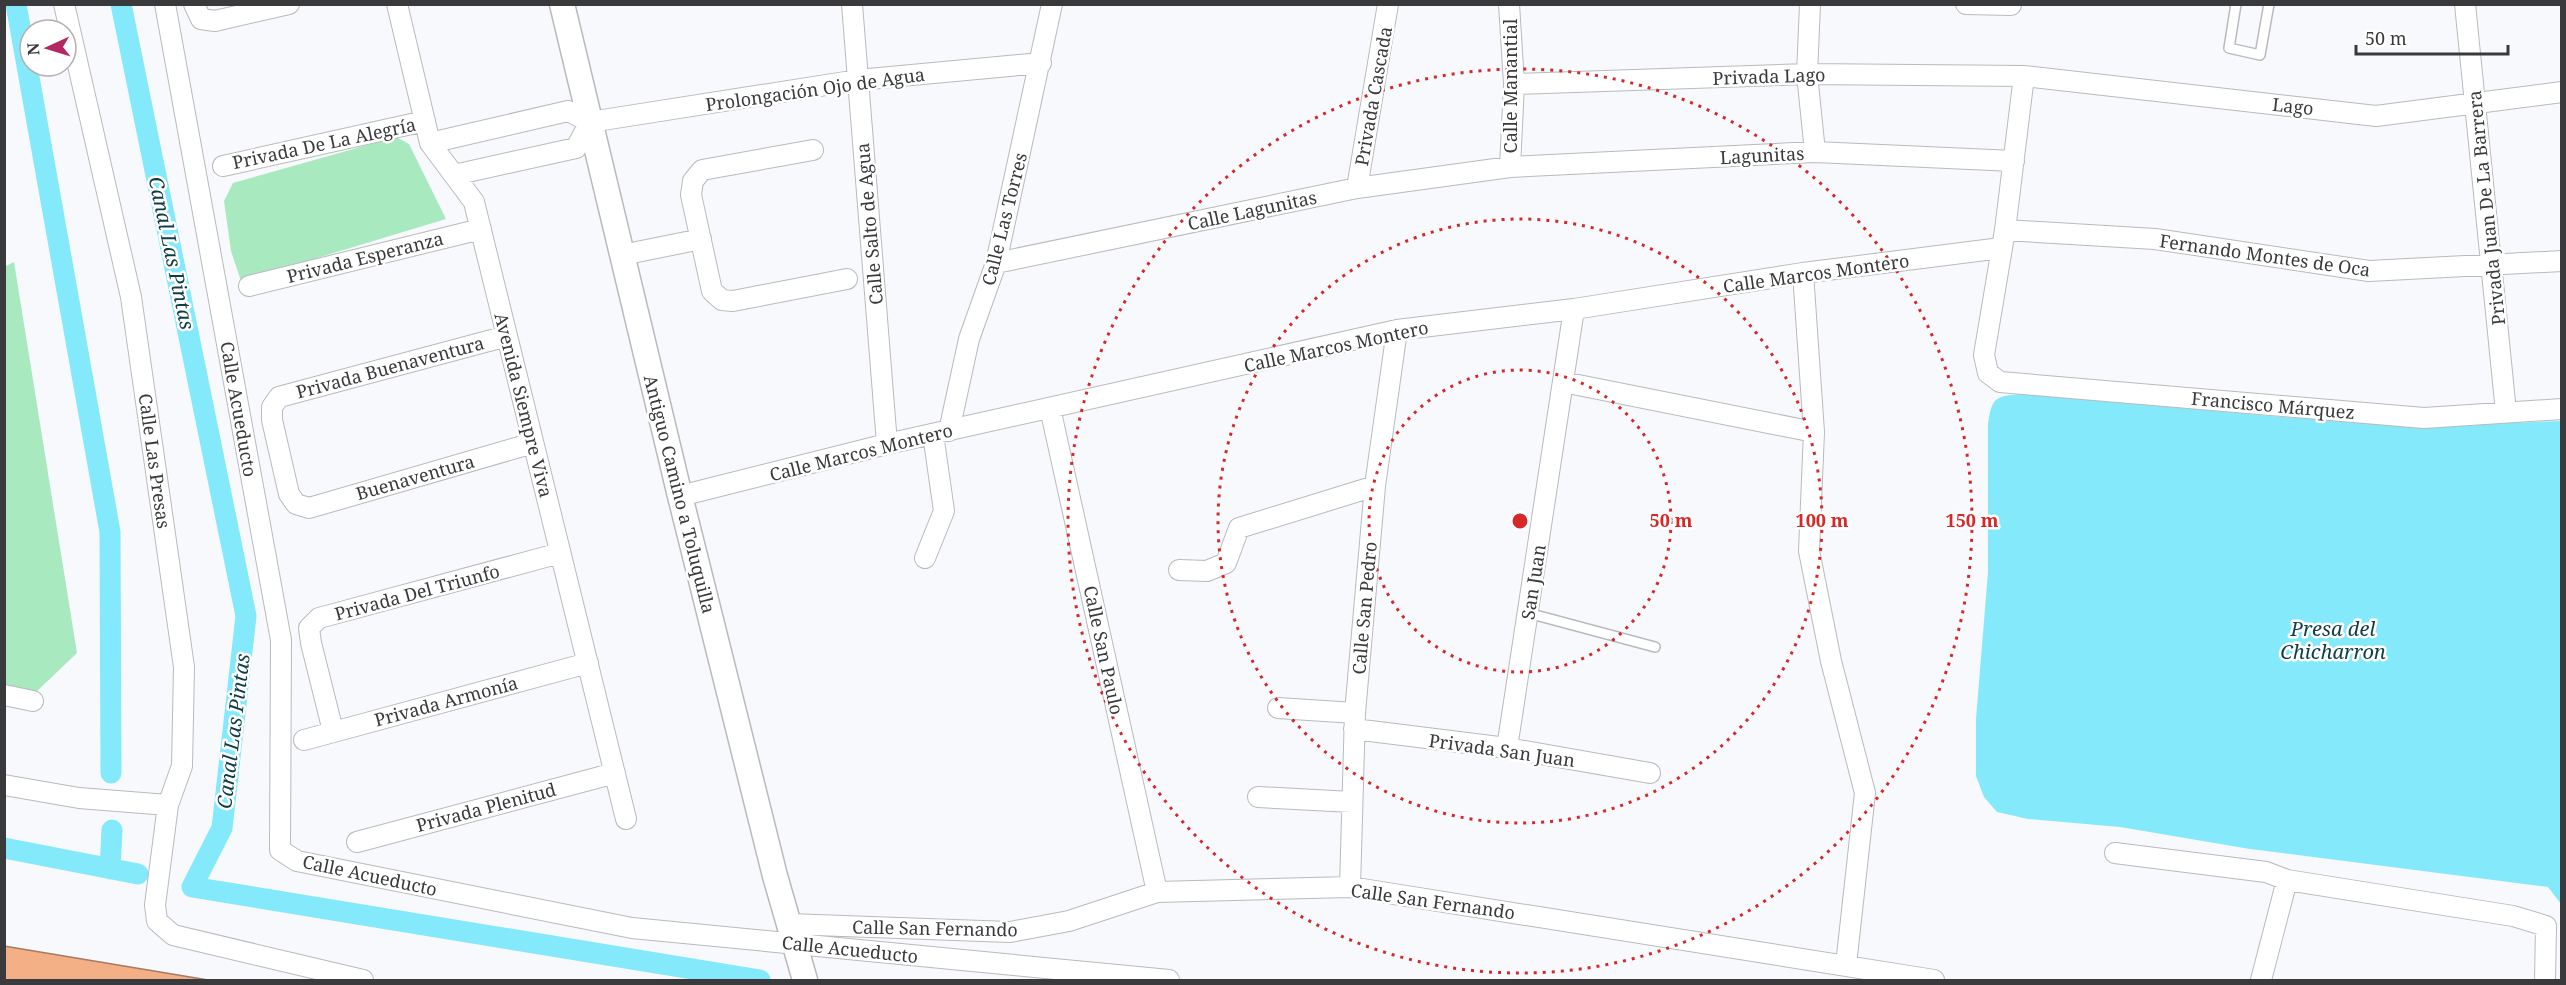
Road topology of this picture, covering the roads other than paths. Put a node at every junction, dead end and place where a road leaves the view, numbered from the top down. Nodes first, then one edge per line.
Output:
1 (64, 4) edge
2 (165, 4) edge
3 (194, 4) edge
4 (290, 4) edge
5 (397, 4) edge
6 (562, 4) edge
7 (852, 4) edge
8 (1052, 4) edge
9 (1388, 4) edge
10 (1509, 4) edge
11 (1810, 4) edge
12 (1966, 4) edge
13 (2236, 4) edge
14 (2269, 4) edge
15 (2465, 4) edge
16 (2011, 5) edge
17 (1041, 63) junction
18 (1807, 74) junction
19 (2024, 76) junction
20 (858, 80) junction
21 (1514, 84) junction
22 (2562, 92) edge
23 (2475, 105) junction
24 (425, 121) junction
25 (590, 122) junction
26 (430, 142) junction
27 (813, 150) dead end
28 (1815, 152) junction
29 (2014, 161) junction
30 (223, 165) dead end
31 (1510, 167) junction
32 (454, 175) junction
33 (1357, 188) junction
34 (480, 229) junction
35 (701, 239) junction
36 (2003, 239) junction
37 (622, 255) junction
38 (2562, 261) edge
39 (996, 263) junction
40 (2491, 264) junction
41 (1803, 273) junction
42 (847, 279) dead end
43 (249, 286) dead end
44 (1574, 309) junction
45 (1397, 330) junction
46 (507, 336) junction
47 (1563, 382) junction
48 (1050, 408) junction
49 (2562, 409) edge
50 (2506, 412) junction
51 (941, 432) junction
52 (1814, 432) junction
53 (533, 443) junction
54 (887, 444) junction
55 (1375, 486) junction
56 (680, 496) junction
57 (296, 504) joint
58 (560, 553) junction
59 (925, 558) dead end
60 (1179, 570) dead end
61 (1528, 613) junction
62 (1655, 647) dead end
63 (588, 663) junction
64 (4, 695) edge
65 (33, 701) dead end
66 (1278, 708) dead end
67 (1355, 721) junction
68 (333, 731) junction
69 (304, 740) dead end
70 (1507, 748) junction
71 (615, 773) junction
72 (1650, 773) dead end
73 (4, 785) edge
74 (1258, 797) dead end
75 (1353, 802) junction
76 (168, 805) junction
77 (626, 819) dead end
78 (357, 842) dead end
79 (2115, 853) dead end
80 (2287, 880) junction
81 (1350, 887) junction
82 (1157, 892) junction
83 (791, 934) junction
84 (1846, 965) junction
85 (804, 974) edge
86 (363, 981) edge
87 (1169, 981) edge
88 (1934, 981) edge
89 (2261, 981) edge
90 (2545, 981) edge

1 - 76 street, Calle Las Presas
2 - 83 street, Calle Acueducto
3 - 4 street
5 - 24 street, Avenida Siempre Viva
6 - 25 street, Antiguo Camino a Toluquilla
7 - 20 street, Calle Salto de Agua
8 - 17 street, Calle Las Torres
9 - 33 street, Privada Cascada
10 - 21 street, Calle Manantial
11 - 18 street
12 - 16 street
13 - 14 lane
15 - 23 street, Privada Juan De La Barrera
17 - 20 street, Prolongación Ojo de Agua
17 - 39 street, Calle Las Torres
18 - 19 street, Privada Lago
18 - 21 street, Privada Lago
18 - 28 street
19 - 23 street, Lago
19 - 29 street
20 - 25 street, Prolongación Ojo de Agua
20 - 54 street, Calle Salto de Agua
21 - 31 street, Calle Manantial
22 - 23 street, Lago
23 - 40 street, Privada Juan De La Barrera
24 - 26 street, Avenida Siempre Viva
24 - 30 street, Privada De La Alegría
25 - 26 street, Prolongación Ojo de Agua
25 - 32 street
25 - 37 street, Antiguo Camino a Toluquilla
26 - 32 street, Avenida Siempre Viva
27 - 35 street
28 - 29 street, Lagunitas
28 - 31 street, Lagunitas
29 - 36 street
31 - 33 street, Calle Lagunitas
32 - 34 street, Avenida Siempre Viva
33 - 39 street, Calle Lagunitas
34 - 43 street, Privada Esperanza
34 - 46 street, Avenida Siempre Viva
35 - 37 street
35 - 42 street
36 - 40 street, Fernando Montes de Oca
36 - 41 street, Calle Marcos Montero
36 - 50 street, Francisco Márquez
37 - 56 street, Antiguo Camino a Toluquilla
38 - 40 street, Fernando Montes de Oca
39 - 51 street, Calle Las Torres
40 - 50 street, Privada Juan De La Barrera
41 - 44 street, Calle Marcos Montero
41 - 52 street
44 - 45 street, Calle Marcos Montero
44 - 47 street, San Juan
45 - 48 street, Calle Marcos Montero
45 - 55 street, Calle San Pedro
46 - 53 street, Avenida Siempre Viva
46 - 57 street, Privada Buenaventura
47 - 52 street
47 - 61 street, San Juan
48 - 51 street, Calle Marcos Montero
48 - 82 street, Calle San Paulo
49 - 50 street, Francisco Márquez
51 - 54 street, Calle Marcos Montero
51 - 59 street
52 - 84 street
53 - 57 street, Buenaventura
53 - 58 street, Avenida Siempre Viva
54 - 56 street, Calle Marcos Montero
55 - 60 street
55 - 67 street, Calle San Pedro
56 - 83 street, Antiguo Camino a Toluquilla
58 - 63 street, Avenida Siempre Viva
58 - 68 street, Privada Del Triunfo
61 - 62 lane
61 - 70 street, San Juan
63 - 68 street, Privada Armonía
63 - 71 street, Avenida Siempre Viva
64 - 65 street
66 - 67 street, Privada San Juan
67 - 70 street, Privada San Juan
67 - 75 street, Calle San Pedro
68 - 69 street, Privada Armonía
70 - 72 street, Privada San Juan
71 - 77 street, Avenida Siempre Viva
71 - 78 street, Privada Plenitud
73 - 76 street
74 - 75 street
75 - 81 street, Calle San Pedro
76 - 86 street, Calle Las Presas
79 - 80 street
80 - 89 street
80 - 90 street
81 - 82 street, Calle San Fernando
81 - 84 street, Calle San Fernando
82 - 83 street, Calle San Fernando
83 - 85 street, Antiguo Camino a Toluquilla
83 - 87 street, Calle Acueducto
84 - 88 street, Calle San Fernando

